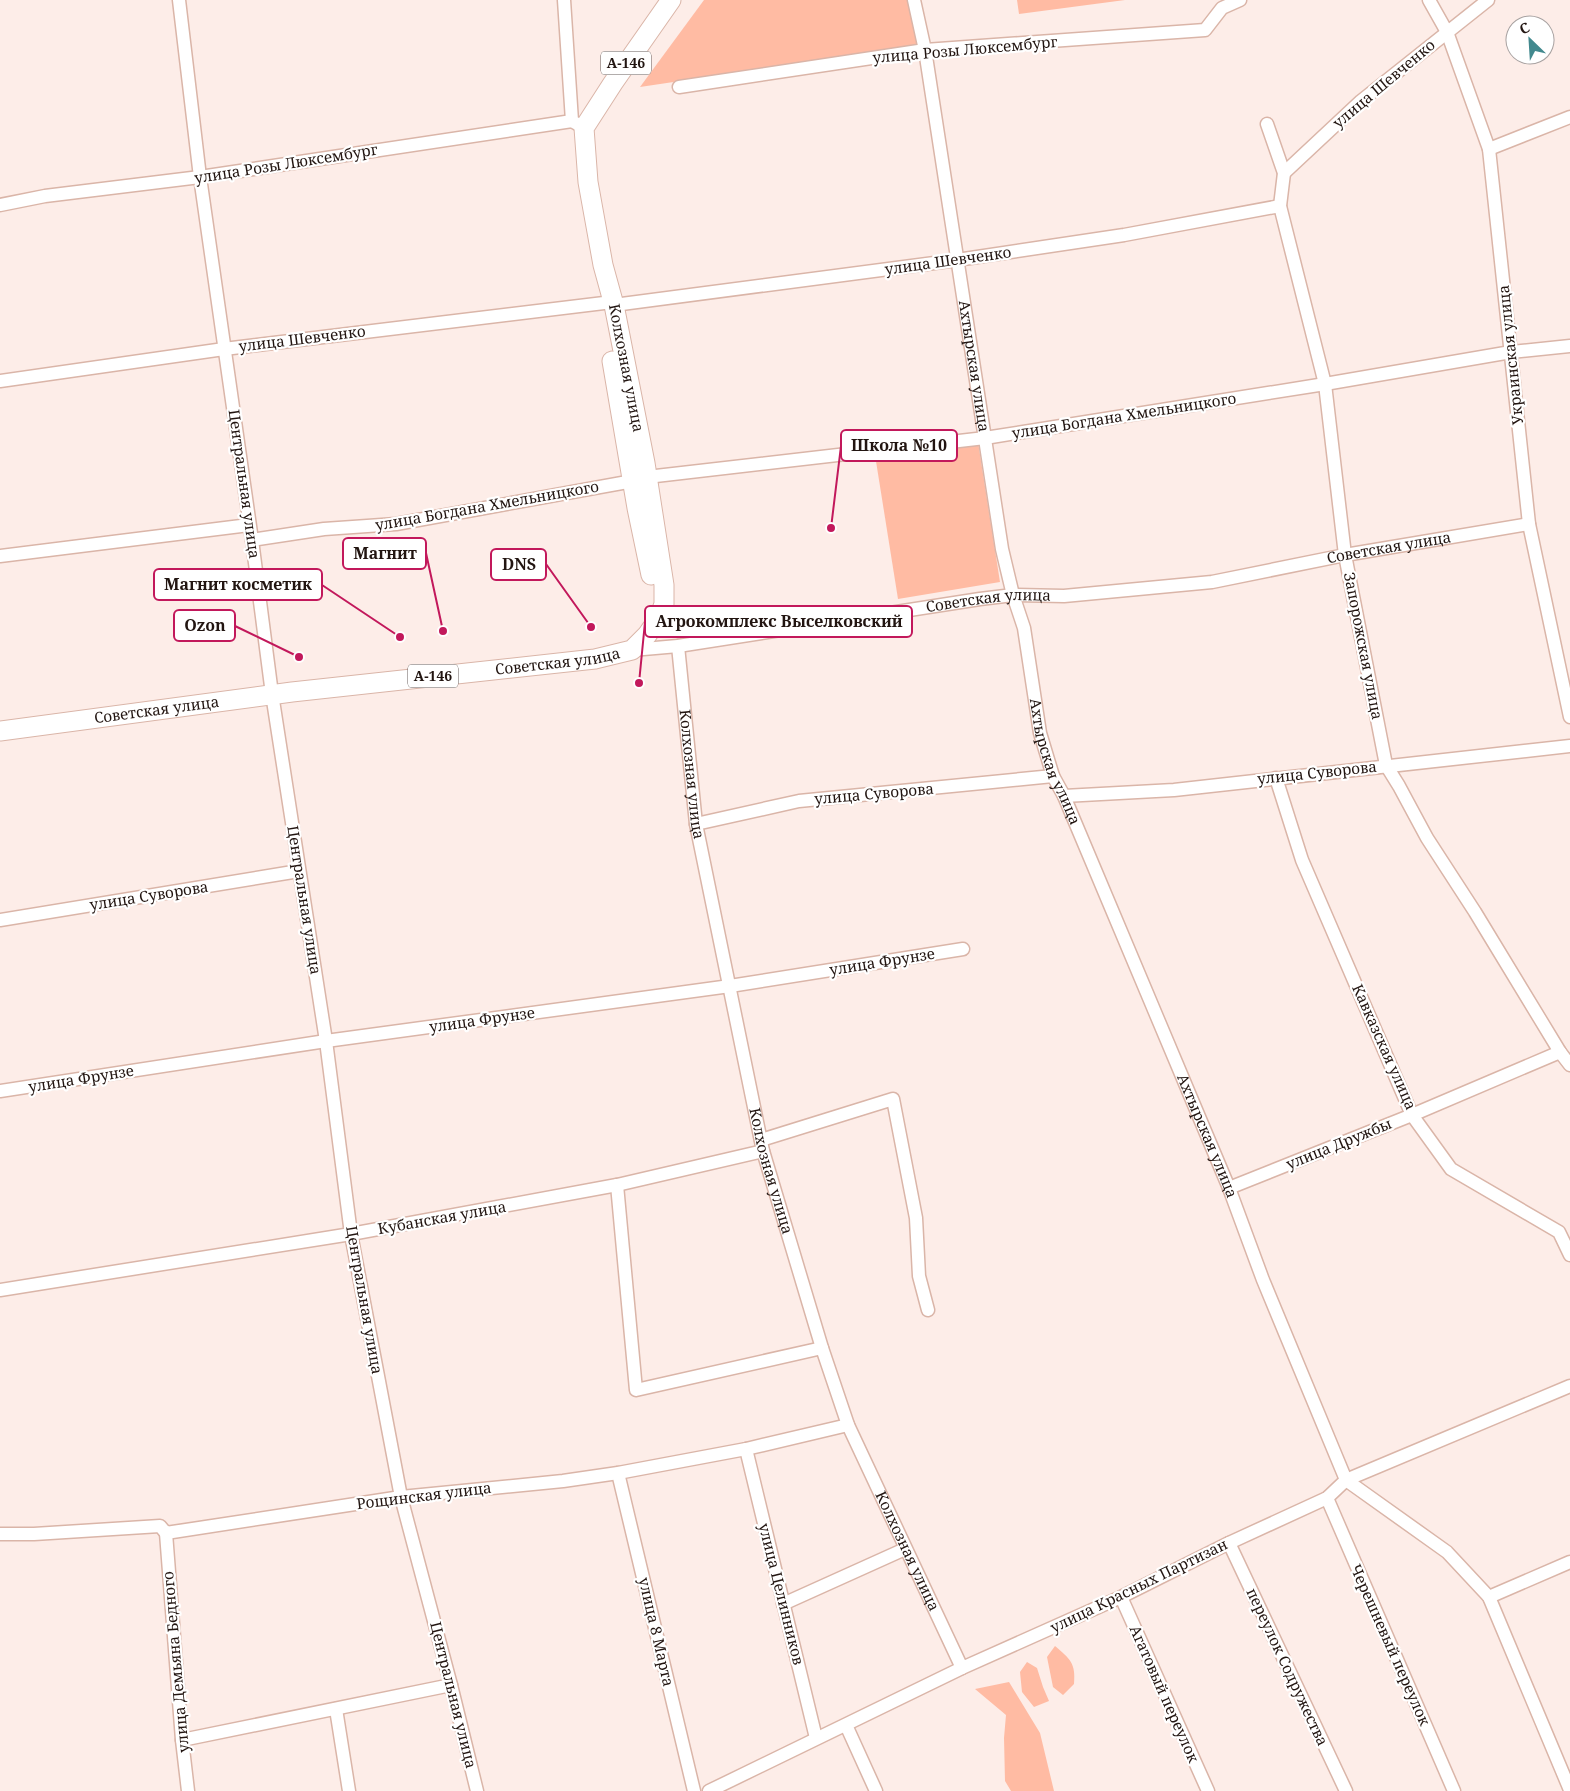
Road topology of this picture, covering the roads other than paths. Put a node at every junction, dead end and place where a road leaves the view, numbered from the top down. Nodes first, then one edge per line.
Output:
1 (179, 0) edge
2 (564, 0) edge
3 (671, 0) edge
4 (914, 0) edge
5 (1240, 0) edge
6 (1428, 0) edge
7 (1488, 0) edge
8 (1447, 32) junction
9 (925, 50) junction
10 (679, 87) dead end
11 (1570, 117) edge
12 (1267, 124) dead end
13 (578, 125) junction
14 (1488, 149) junction
15 (1284, 173) junction
16 (200, 177) junction
17 (0, 205) edge
18 (1280, 206) junction
19 (957, 260) junction
20 (609, 304) junction
21 (1570, 346) edge
22 (224, 349) junction
23 (1511, 352) junction
24 (0, 381) edge
25 (1326, 384) junction
26 (985, 438) junction
27 (640, 479) junction
28 (1529, 524) junction
29 (249, 525) junction
30 (252, 540) junction
31 (1345, 555) junction
32 (0, 556) edge
33 (1013, 595) junction
34 (678, 646) junction
35 (632, 650) junction
36 (272, 694) junction
37 (1570, 717) edge
38 (0, 731) edge
39 (1570, 746) edge
40 (1386, 766) junction
41 (1053, 776) junction
42 (1276, 778) junction
43 (1064, 796) junction
44 (696, 824) junction
45 (299, 871) junction
46 (0, 920) edge
47 (963, 949) dead end
48 (730, 986) junction
49 (326, 1041) junction
50 (1560, 1052) junction
51 (1570, 1065) edge
52 (0, 1091) edge
53 (1412, 1114) junction
54 (762, 1146) junction
55 (617, 1186) junction
56 (1228, 1188) junction
57 (351, 1234) junction
58 (1570, 1255) edge
59 (0, 1290) edge
60 (928, 1310) dead end
61 (822, 1348) junction
62 (1570, 1386) edge
63 (848, 1425) junction
64 (746, 1449) junction
65 (618, 1473) junction
66 (1346, 1480) junction
67 (401, 1497) junction
68 (1327, 1498) junction
69 (166, 1533) junction
70 (0, 1534) edge
71 (1229, 1542) junction
72 (905, 1549) junction
73 (1570, 1562) edge
74 (1121, 1597) junction
75 (1489, 1597) junction
76 (783, 1604) junction
77 (962, 1668) junction
78 (451, 1685) junction
79 (336, 1709) junction
80 (846, 1725) junction
81 (816, 1738) junction
82 (182, 1740) junction
83 (1570, 1790) edge
84 (188, 1791) edge
85 (349, 1791) edge
86 (477, 1791) edge
87 (694, 1791) edge
88 (709, 1791) edge
89 (876, 1791) edge
90 (1208, 1791) edge
91 (1346, 1791) edge
92 (1454, 1791) edge

1 - 16 street, Центральная улица
2 - 13 street, Колхозная улица
3 - 13 highway, А-146
4 - 9 street, Ахтырская улица
5 - 9 street, улица Розы Люксембург
6 - 8 street, Украинская улица
7 - 8 street, улица Шевченко
8 - 14 street, Украинская улица
8 - 15 street, улица Шевченко
9 - 10 street, улица Розы Люксембург
9 - 19 street, Ахтырская улица
11 - 14 street
12 - 15 street, Запорожская улица
13 - 16 street, улица Розы Люксембург
13 - 20 highway, Колхозная улица
14 - 23 street, Украинская улица
15 - 18 street, Запорожская улица
16 - 17 street, улица Розы Люксембург
16 - 22 street, Центральная улица
18 - 19 street, улица Шевченко
18 - 25 street, Запорожская улица
19 - 20 street, улица Шевченко
19 - 26 street, Ахтырская улица
20 - 22 street, улица Шевченко
20 - 27 highway, Колхозная улица
21 - 23 street, улица Богдана Хмельницкого
22 - 24 street, улица Шевченко
22 - 29 street, Центральная улица
23 - 25 street, улица Богдана Хмельницкого
23 - 28 street, Украинская улица
25 - 26 street, улица Богдана Хмельницкого
25 - 31 street, Запорожская улица
26 - 27 street, улица Богдана Хмельницкого
26 - 33 street, Ахтырская улица
27 - 30 street, улица Богдана Хмельницкого
27 - 35 highway, Колхозная улица
28 - 31 street, Советская улица
28 - 37 street, Украинская улица
29 - 30 street, Центральная улица
29 - 32 street
30 - 36 street, Центральная улица
31 - 33 street, Советская улица
31 - 40 street, Запорожская улица
33 - 34 street, Советская улица
33 - 41 street, Ахтырская улица
34 - 35 street, Советская улица
34 - 44 street, Колхозная улица
35 - 36 highway, Советская улица / А-146
36 - 38 highway, Советская улица / А-146
36 - 45 street, Центральная улица
39 - 40 street, улица Суворова
40 - 42 street, улица Суворова
40 - 50 street, Запорожская улица
41 - 43 street, Ахтырская улица
41 - 44 street, улица Суворова
42 - 43 street, улица Суворова
42 - 53 street, Кавказская улица
43 - 56 street, Ахтырская улица
44 - 48 street, Колхозная улица
45 - 46 street, улица Суворова
45 - 49 street, Центральная улица
47 - 48 street, улица Фрунзе
48 - 49 street, улица Фрунзе
48 - 54 street, Колхозная улица
49 - 52 street, улица Фрунзе
49 - 57 street, Центральная улица
50 - 51 street, Запорожская улица
50 - 53 street, улица Дружбы
53 - 56 street, улица Дружбы
53 - 58 street, Кавказская улица
54 - 55 street, Кубанская улица
54 - 60 street, Кубанская улица
54 - 61 street, Колхозная улица
55 - 57 street, Кубанская улица
55 - 61 street
56 - 66 street, Ахтырская улица
57 - 59 street, Кубанская улица
57 - 67 street, Центральная улица
61 - 63 street, Колхозная улица
62 - 66 street, улица Красных Партизан
63 - 64 street, Рощинская улица
63 - 72 street, Колхозная улица
64 - 65 street, Рощинская улица
64 - 76 street, улица Целинников
65 - 67 street, Рощинская улица
65 - 87 street, улица 8 Марта
66 - 68 street, улица Красных Партизан
66 - 75 street
67 - 69 street, Рощинская улица
67 - 78 street, Центральная улица
68 - 71 street, улица Красных Партизан
68 - 92 street, Черешневый переулок
69 - 70 street, Рощинская улица
69 - 82 street, улица Демьяна Бедного
71 - 74 street, улица Красных Партизан
71 - 91 street, переулок Содружества
72 - 76 street
72 - 77 street, Колхозная улица
73 - 75 street
74 - 77 street, улица Красных Партизан
74 - 90 street, Агатовый переулок
75 - 83 street
76 - 81 street, улица Целинников
77 - 80 street, улица Красных Партизан
78 - 79 street
78 - 86 street, Центральная улица
79 - 82 street
79 - 85 street
80 - 81 street, улица Красных Партизан
80 - 89 street
81 - 88 street, улица Красных Партизан
82 - 84 street, улица Демьяна Бедного

